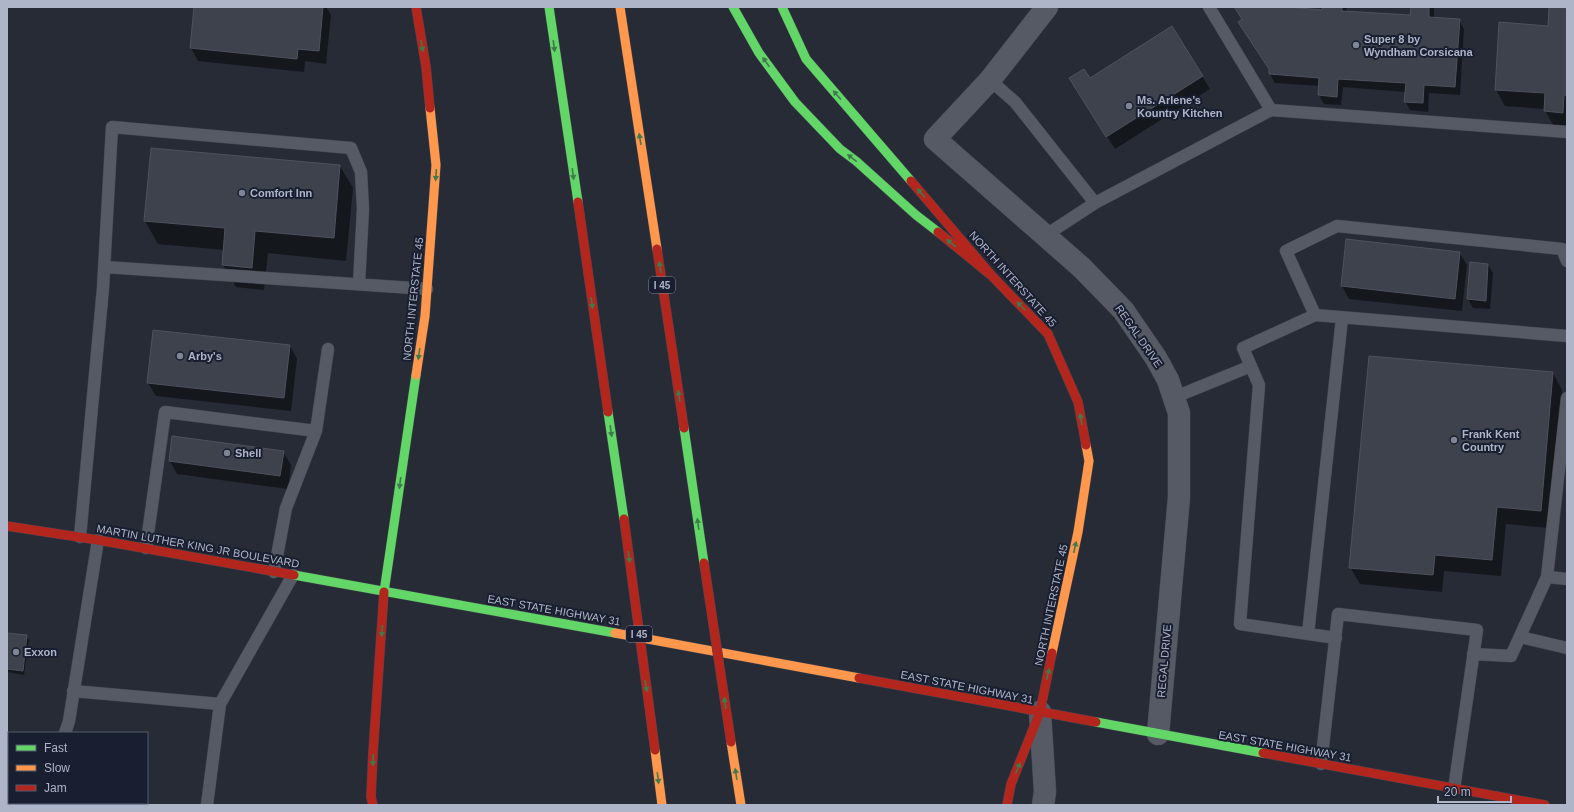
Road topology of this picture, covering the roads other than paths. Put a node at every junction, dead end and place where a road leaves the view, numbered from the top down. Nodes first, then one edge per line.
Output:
1 (416, 7) edge
2 (549, 7) edge
3 (620, 7) edge
4 (733, 7) edge
5 (782, 7) edge
6 (1047, 7) edge
7 (1209, 7) edge
8 (990, 80) junction
9 (1271, 110) junction
10 (1567, 132) edge
11 (1095, 202) junction
12 (1046, 235) junction
13 (1567, 261) edge
14 (105, 267) junction
15 (992, 276) junction
16 (359, 284) junction
17 (427, 289) junction
18 (1315, 315) junction
19 (1342, 318) junction
20 (1567, 336) edge
21 (328, 349) dead end
22 (1251, 366) junction
23 (1175, 397) junction
24 (1567, 398) edge
25 (316, 431) junction
26 (7, 526) edge
27 (80, 537) junction
28 (98, 540) junction
29 (146, 548) junction
30 (274, 572) junction
31 (293, 575) junction
32 (1546, 576) junction
33 (1567, 579) edge
34 (384, 592) junction
35 (1308, 634) junction
36 (1520, 637) junction
37 (1336, 638) junction
38 (1567, 648) edge
39 (1473, 654) junction
40 (74, 691) junction
41 (220, 704) junction
42 (1040, 712) junction
43 (65, 732) edge
44 (1158, 734) junction
45 (1321, 764) junction
46 (1454, 789) junction
47 (1479, 799) edge
48 (207, 805) edge
49 (373, 805) edge
50 (662, 805) edge
51 (741, 805) edge
52 (1007, 805) edge
53 (1043, 805) edge
54 (1545, 805) edge

1 -> 17 main road, NORTH INTERSTATE 45
2 -> 50 main road, I 45, bridge
51 -> 3 main road, I 45, bridge
15 -> 4 main road
15 -> 5 main road, NORTH INTERSTATE 45
6 - 8 street, REGAL DRIVE
7 - 9 lane
8 - 11 lane
8 - 12 street, REGAL DRIVE
9 - 10 lane
9 - 11 lane
11 - 12 lane
12 - 23 street, REGAL DRIVE
13 - 18 lane
14 - 16 lane
14 - 16 lane
14 - 27 lane
42 -> 15 main road, NORTH INTERSTATE 45
16 - 17 lane
17 -> 34 main road, NORTH INTERSTATE 45
18 - 19 lane
18 - 22 lane
19 - 20 lane
19 - 35 lane
21 - 25 lane
22 - 23 lane
22 - 35 lane
23 - 44 street, REGAL DRIVE
24 - 32 lane
25 - 29 lane
25 - 30 lane
26 - 27 main road, MARTIN LUTHER KING JR BOULEVARD
27 - 28 main road, MARTIN LUTHER KING JR BOULEVARD
28 - 29 main road, MARTIN LUTHER KING JR BOULEVARD
28 - 40 lane
29 - 30 main road, MARTIN LUTHER KING JR BOULEVARD
30 - 31 main road, MARTIN LUTHER KING JR BOULEVARD
31 - 34 main road, MARTIN LUTHER KING JR BOULEVARD
31 - 41 lane
32 - 33 lane
32 - 36 lane
34 - 42 main road, EAST STATE HIGHWAY 31
34 -> 49 main road, NORTH INTERSTATE 45
35 - 37 lane
36 - 38 lane
36 - 39 lane
37 - 39 lane
37 - 45 lane
39 - 46 lane
40 - 41 lane
40 - 43 lane
41 - 48 lane
42 - 44 main road, EAST STATE HIGHWAY 31
52 -> 42 main road, NORTH INTERSTATE 45
42 - 53 street
44 - 45 main road, EAST STATE HIGHWAY 31
45 - 46 main road, EAST STATE HIGHWAY 31
46 - 47 main road, EAST STATE HIGHWAY 31
47 - 54 main road, EAST STATE HIGHWAY 31

